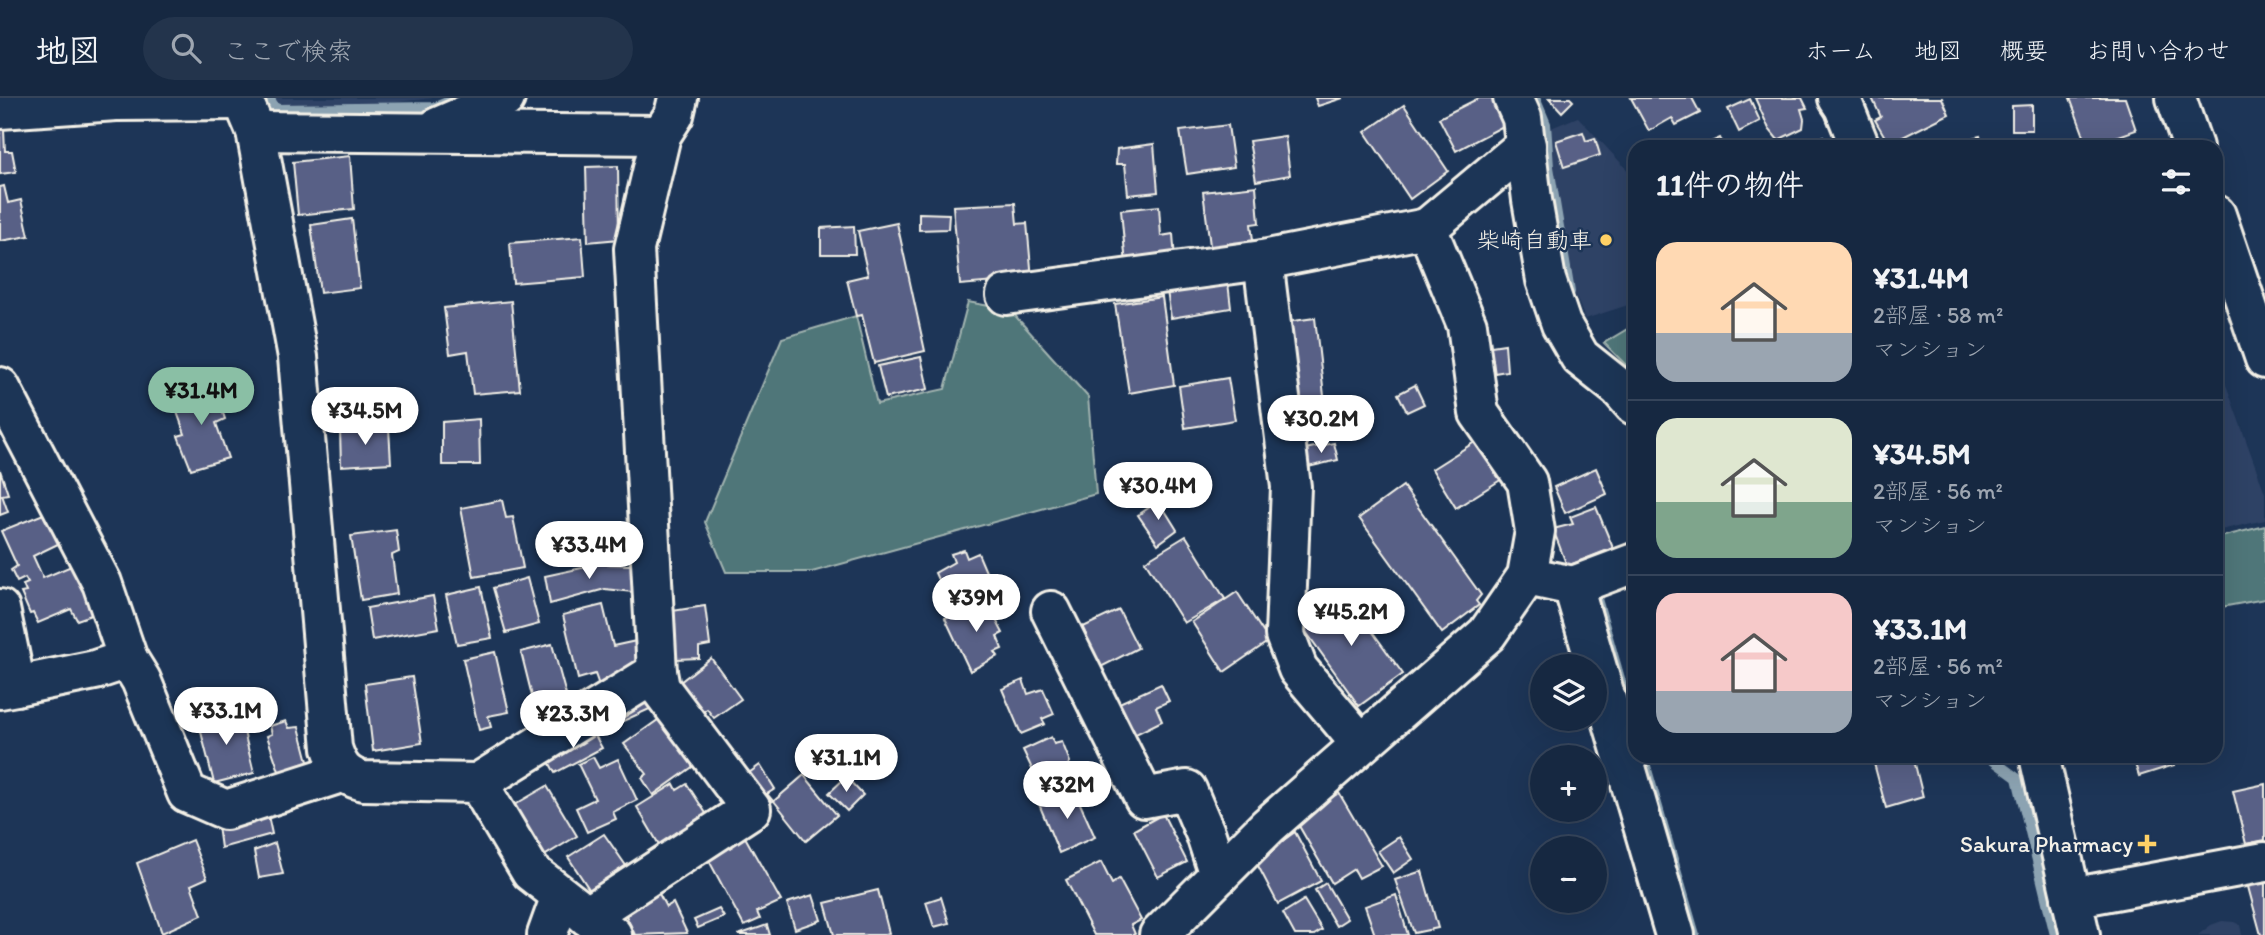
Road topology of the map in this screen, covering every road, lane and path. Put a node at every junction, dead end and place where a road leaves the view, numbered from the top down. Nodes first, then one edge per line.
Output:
1 (505, 98) edge
2 (678, 98) edge
3 (1513, 98) edge
4 (1838, 98) edge
5 (2176, 98) edge
6 (0, 108) edge
7 (247, 110) edge
8 (426, 132) junction
9 (661, 135) junction
10 (1857, 140) edge
11 (2191, 140) edge
12 (1526, 145) junction
13 (1427, 228) junction
14 (2223, 230) edge
15 (1263, 260) junction
16 (2253, 292) edge
17 (1006, 295) dead end
18 (2265, 359) edge
19 (0, 387) edge
20 (1628, 398) edge
21 (1628, 565) edge
22 (1527, 576) junction
23 (1573, 586) junction
24 (0, 609) edge
25 (1051, 611) dead end
26 (128, 659) junction
27 (657, 672) junction
28 (8, 687) edge
29 (1361, 744) junction
30 (2041, 763) edge
31 (344, 772) junction
32 (478, 783) junction
33 (2265, 862) edge
34 (1219, 875) junction
35 (2071, 898) junction
36 (587, 915) edge
37 (547, 935) edge
38 (1159, 935) edge
39 (1675, 935) edge
40 (2080, 935) edge

1 - 8 street
2 - 9 street
3 - 12 street
4 - 10 street
5 - 11 street
6 - 7 street
7 - 8 street
7 - 31 street
8 - 9 street
9 - 27 street
12 - 13 street
12 - 20 street
13 - 15 street
13 - 22 street
14 - 16 street
15 - 17 street
15 - 29 street
16 - 18 street
19 - 26 street
21 - 23 street
22 - 23 street
22 - 29 street
23 - 39 street
24 - 28 street
25 - 34 street
26 - 28 street
26 - 31 street
27 - 32 street
27 - 36 street
29 - 34 street
30 - 35 street
31 - 32 street
32 - 36 street
33 - 35 street
34 - 38 street
35 - 40 street
36 - 37 street

